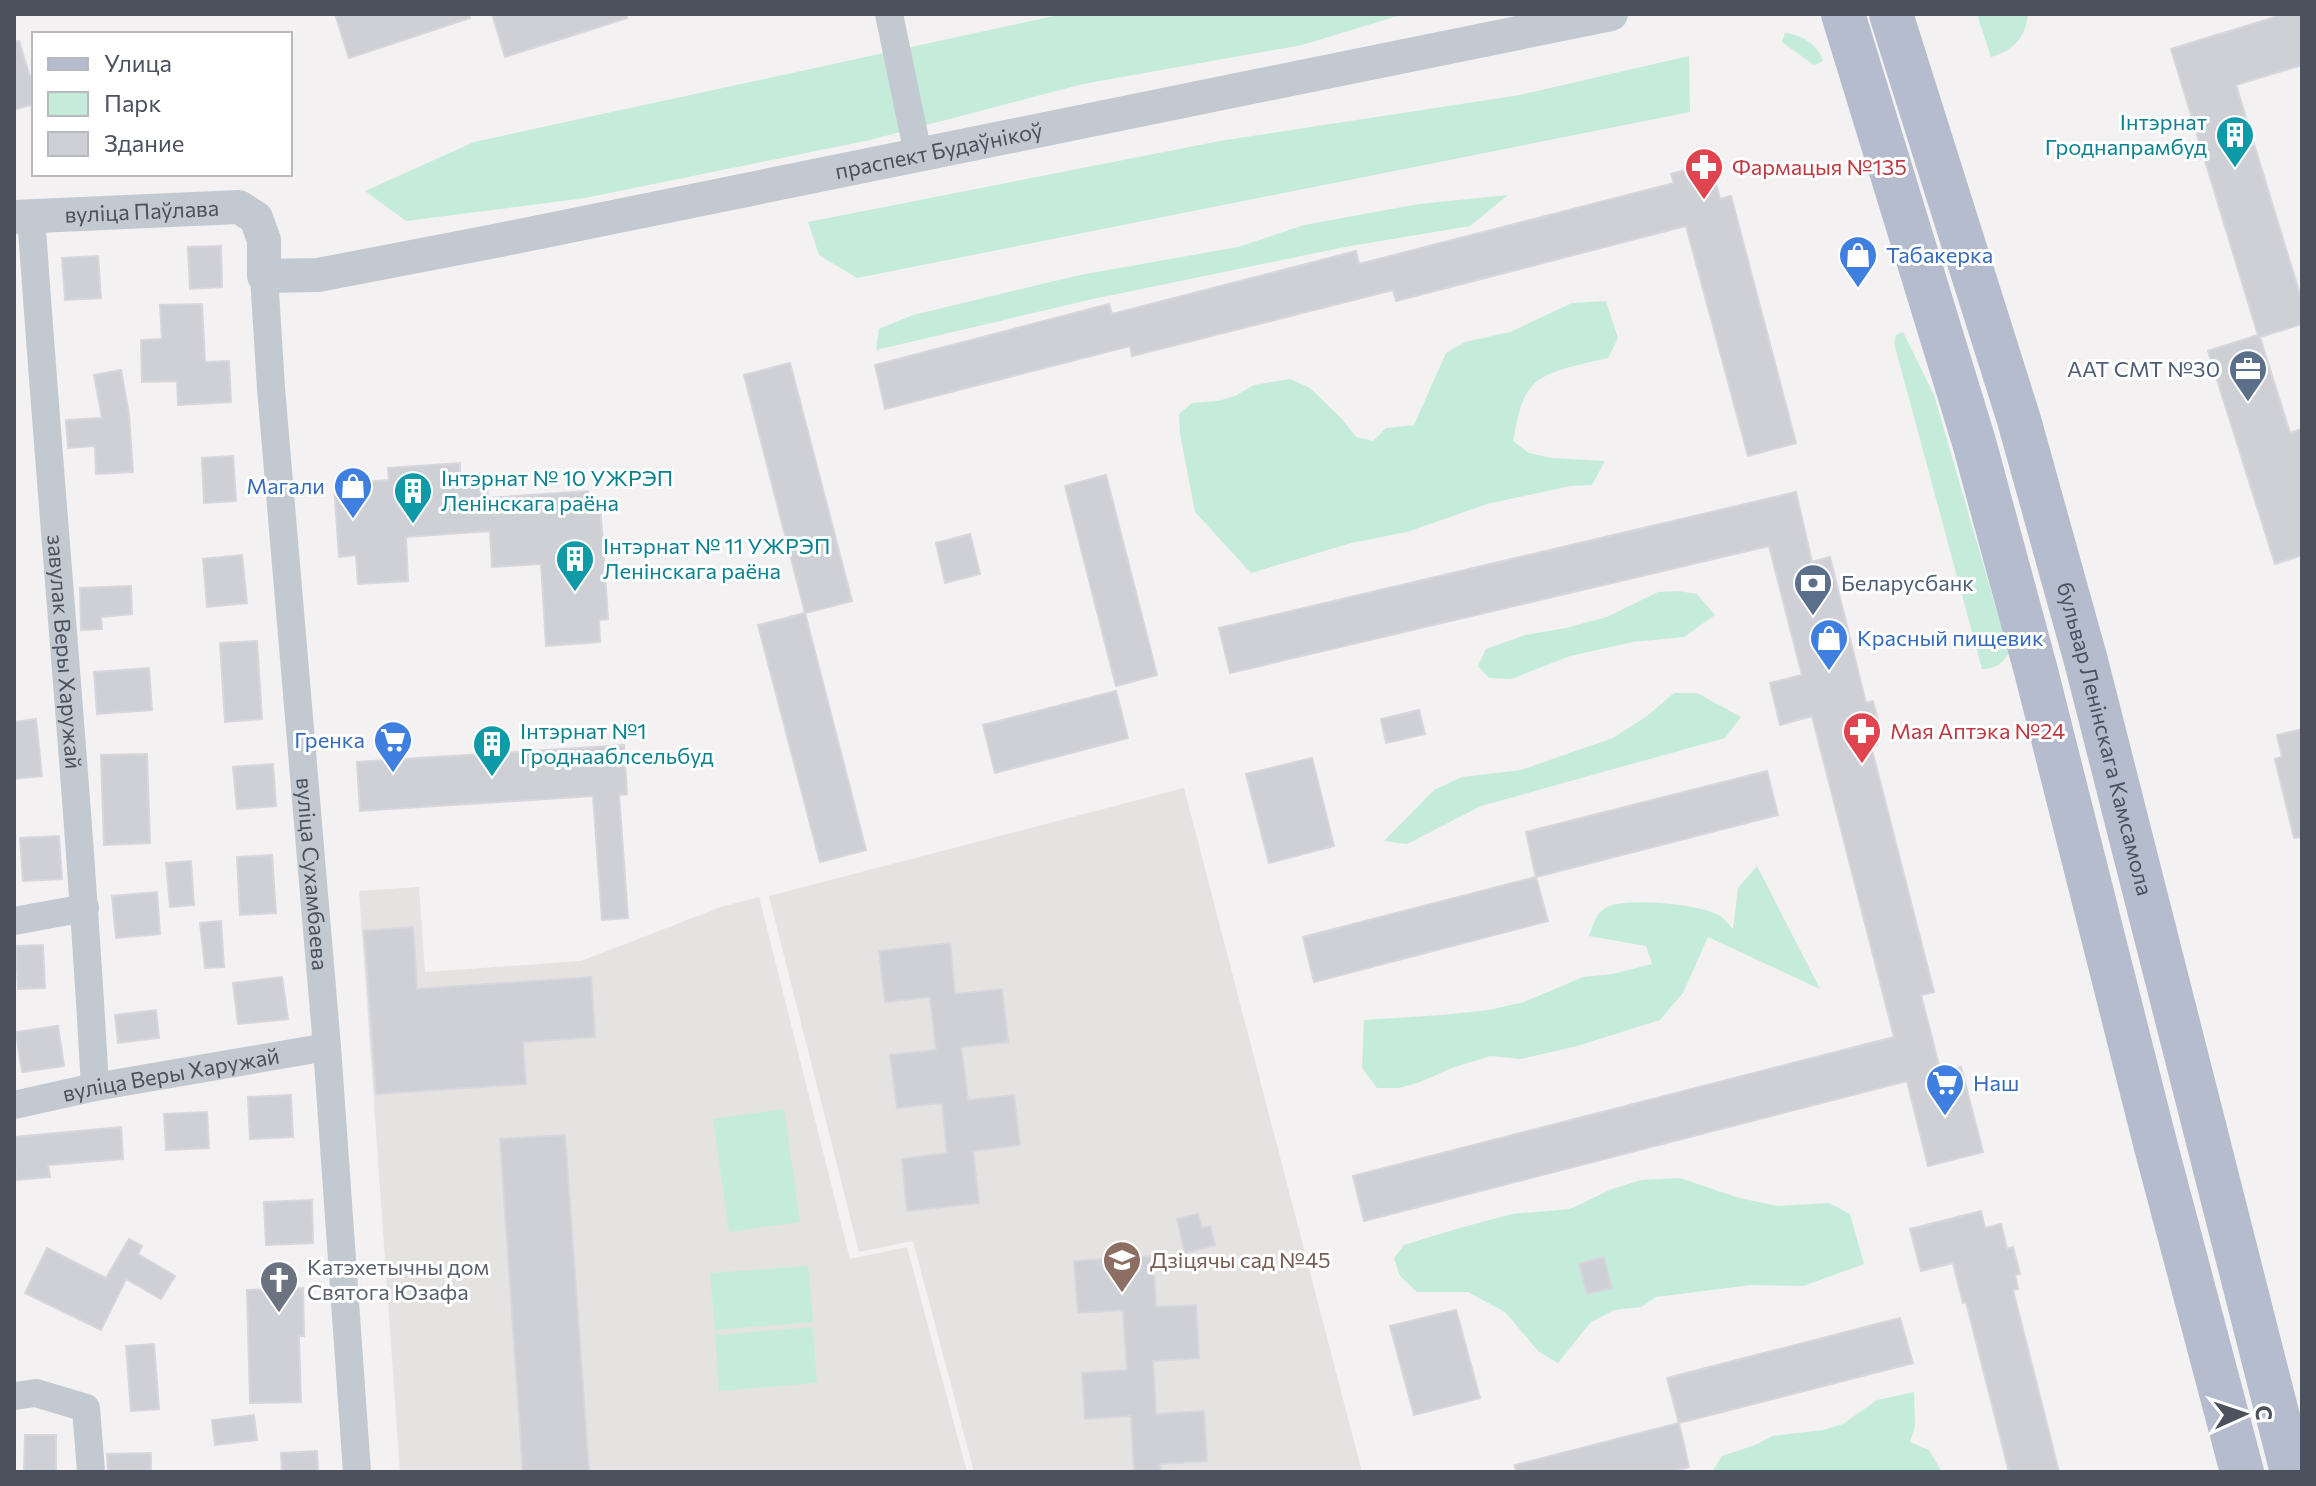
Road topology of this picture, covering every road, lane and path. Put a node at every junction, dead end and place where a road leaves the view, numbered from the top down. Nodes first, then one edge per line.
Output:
1 (889, 14) edge
2 (1611, 14) edge
3 (1843, 14) edge
4 (1891, 14) edge
5 (918, 154) junction
6 (22, 216) edge
7 (264, 276) junction
8 (85, 908) junction
9 (14, 921) edge
10 (327, 1047) junction
11 (95, 1087) junction
12 (14, 1105) edge
13 (14, 1396) edge
14 (91, 1472) edge
15 (357, 1472) edge
16 (2242, 1472) edge
17 (2292, 1472) edge

1 - 5 street
2 - 5 street, праспект Будаўнікоў
3 - 16 main road
4 - 17 main road, бульвар Ленінскага Камсамола
5 - 7 street, праспект Будаўнікоў
6 - 7 street, вуліца Паўлава
6 - 8 street, завулак Веры Харужай
7 - 10 street, вуліца Сухамбаева
8 - 9 street
8 - 11 street, завулак Веры Харужай
10 - 11 street, вуліца Веры Харужай
10 - 15 street, вуліца Сухамбаева
11 - 12 street, вуліца Веры Харужай
13 - 14 street

